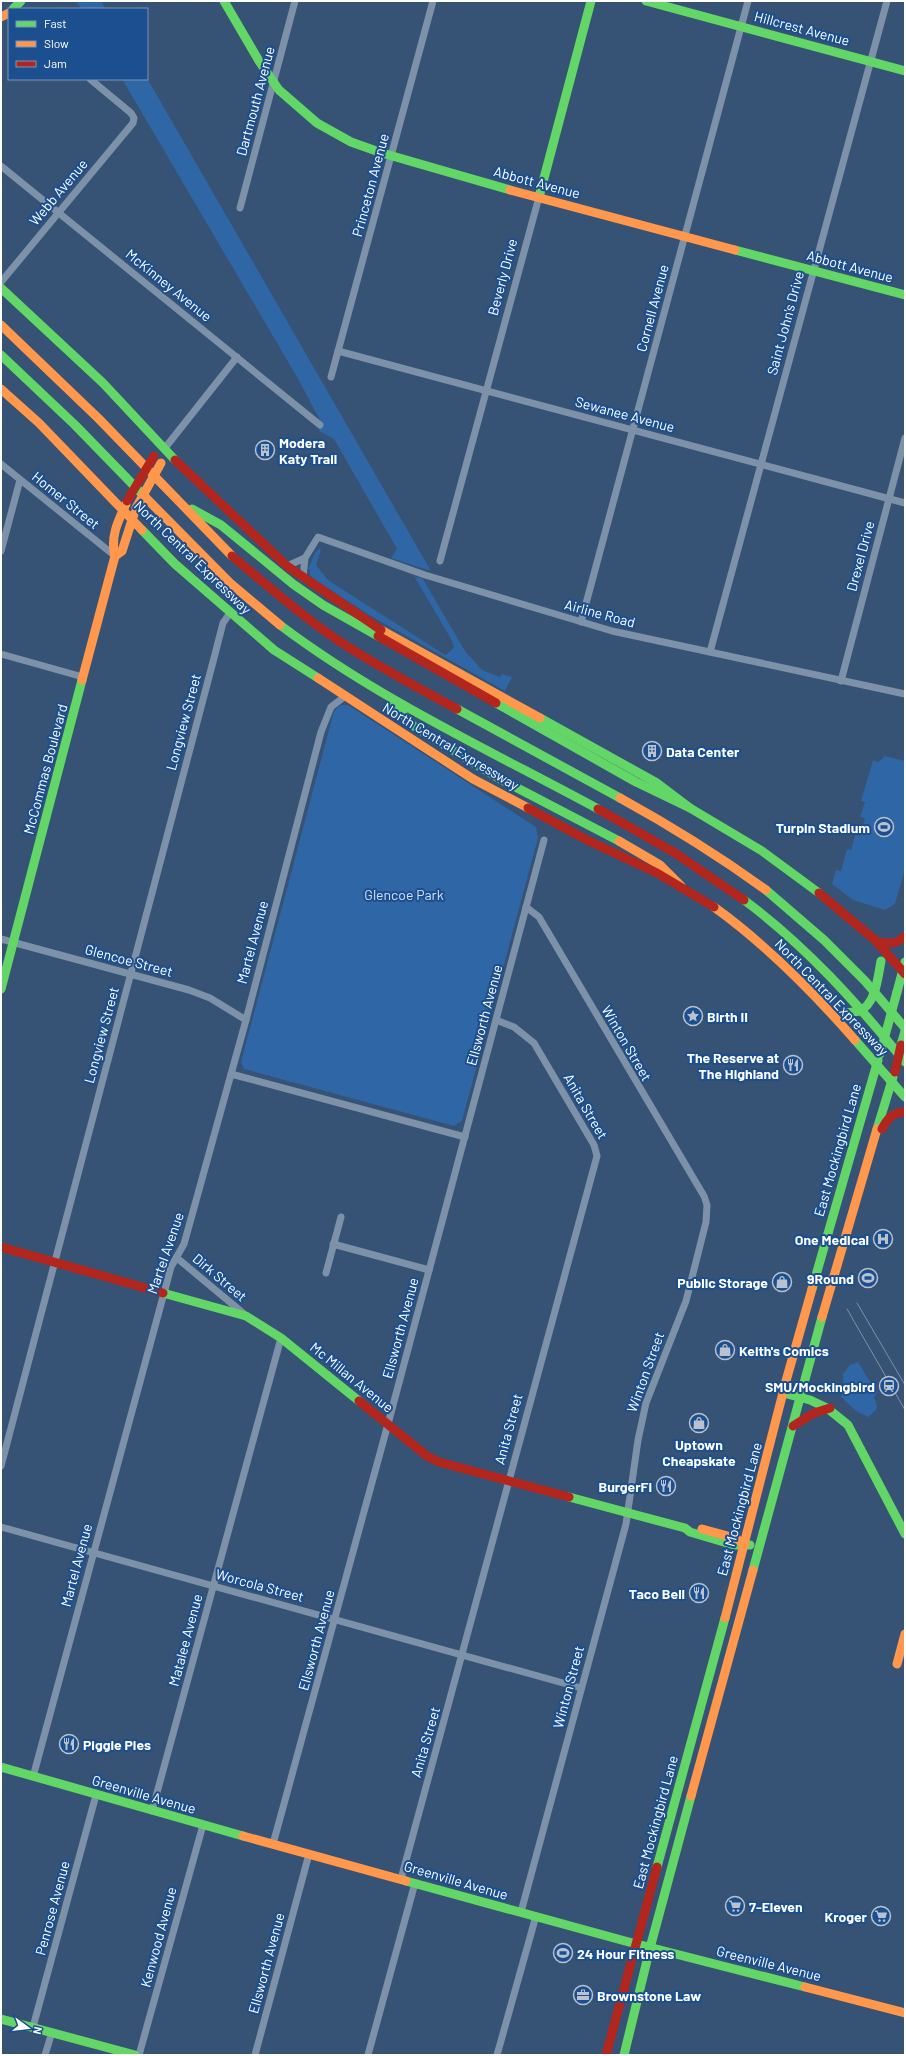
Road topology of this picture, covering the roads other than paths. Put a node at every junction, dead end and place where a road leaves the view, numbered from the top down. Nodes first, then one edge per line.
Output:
1 (224, 1) edge
2 (295, 1) edge
3 (433, 1) edge
4 (591, 1) edge
5 (646, 1) edge
6 (748, 1) edge
7 (887, 1) edge
8 (742, 26) junction
9 (870, 61) junction
10 (905, 71) edge
11 (91, 80) edge
12 (273, 83) junction
13 (391, 156) junction
14 (1, 166) edge
15 (539, 197) junction
16 (240, 208) dead end
17 (58, 212) junction
18 (685, 236) junction
19 (813, 270) junction
20 (1, 282) edge
21 (1, 288) edge
22 (905, 295) edge
23 (1, 325) edge
24 (338, 351) junction
25 (1, 355) edge
26 (237, 357) junction
27 (331, 377) dead end
28 (1, 389) edge
29 (486, 390) junction
30 (320, 425) dead end
31 (633, 430) junction
32 (905, 438) edge
33 (164, 448) junction
34 (1, 464) edge
35 (760, 464) junction
36 (20, 480) junction
37 (889, 499) junction
38 (178, 501) junction
39 (905, 503) edge
40 (123, 510) junction
41 (131, 519) junction
42 (1, 551) edge
43 (115, 556) junction
44 (305, 558) junction
45 (440, 561) dead end
46 (287, 566) junction
47 (303, 578) junction
48 (230, 613) junction
49 (581, 622) junction
50 (710, 652) junction
51 (1, 654) edge
52 (84, 677) junction
53 (841, 681) junction
54 (905, 694) edge
55 (387, 696) junction
56 (344, 697) junction
57 (690, 808) junction
58 (544, 840) dead end
59 (681, 886) junction
60 (526, 907) junction
61 (905, 936) edge
62 (1, 939) edge
63 (875, 940) junction
64 (13, 942) junction
65 (904, 969) edge
66 (130, 974) junction
67 (1, 989) edge
68 (828, 1009) junction
69 (246, 1020) junction
70 (496, 1020) junction
71 (905, 1029) edge
72 (905, 1062) edge
73 (877, 1065) junction
74 (231, 1074) junction
75 (892, 1081) junction
76 (905, 1097) edge
77 (905, 1112) edge
78 (465, 1137) junction
79 (872, 1149) junction
80 (834, 1210) junction
81 (852, 1214) junction
82 (341, 1217) dead end
83 (333, 1244) junction
84 (1, 1247) edge
85 (177, 1258) junction
86 (55, 1262) junction
87 (429, 1270) junction
88 (326, 1273) dead end
89 (164, 1292) junction
90 (246, 1316) junction
91 (802, 1323) junction
92 (820, 1328) junction
93 (281, 1338) junction
94 (783, 1393) junction
95 (801, 1398) junction
96 (830, 1408) junction
97 (388, 1424) junction
98 (793, 1426) junction
99 (768, 1457) junction
100 (783, 1461) junction
101 (1, 1466) edge
102 (508, 1481) junction
103 (627, 1513) junction
104 (1, 1527) edge
105 (905, 1534) edge
106 (745, 1544) junction
107 (759, 1548) junction
108 (92, 1552) junction
109 (213, 1586) junction
110 (335, 1619) junction
111 (905, 1634) edge
112 (463, 1655) junction
113 (712, 1664) junction
114 (897, 1664) dead end
115 (727, 1667) junction
116 (581, 1688) junction
117 (685, 1762) junction
118 (701, 1765) junction
119 (1, 1767) edge
120 (32, 1777) junction
121 (96, 1795) junction
122 (152, 1811) junction
123 (203, 1825) junction
124 (273, 1844) junction
125 (308, 1854) junction
126 (401, 1879) junction
127 (415, 1883) junction
128 (521, 1912) junction
129 (536, 1916) junction
130 (636, 1944) junction
131 (650, 1948) junction
132 (905, 2013) edge
133 (1, 2019) edge
134 (33, 2027) junction
135 (52, 2032) junction
136 (45, 2055) edge
137 (135, 2055) edge
138 (139, 2055) edge
139 (255, 2055) edge
140 (368, 2055) edge
141 (497, 2055) edge
142 (606, 2055) edge
143 (624, 2055) edge

1 - 12 main road, Abbott Avenue
2 - 12 street, Dartmouth Avenue
3 - 13 street, Princeton Avenue
4 - 15 main road, Beverly Drive
5 - 8 main road, Hillcrest Avenue
6 - 8 street, Cornell Avenue
7 - 9 street, Saint John's Drive
8 - 9 main road, Hillcrest Avenue
8 - 18 street, Cornell Avenue
9 - 10 main road, Hillcrest Avenue
9 - 19 street, Saint John's Drive
11 - 17 street, Webb Avenue
12 - 13 main road, Abbott Avenue
12 - 16 street, Dartmouth Avenue
13 - 15 main road, Abbott Avenue
13 - 24 street, Princeton Avenue
14 - 17 street, McKinney Avenue
15 - 18 main road, Abbott Avenue
15 - 29 street, Beverly Drive
17 - 20 street, Webb Avenue
17 - 26 street, McKinney Avenue
18 - 19 main road, Abbott Avenue
18 - 31 street, Cornell Avenue
19 - 22 main road, Abbott Avenue
19 - 35 street, Saint John's Drive
21 - 33 main road
23 - 38 main road, North Central Expressway
24 - 27 street, Princeton Avenue
24 - 29 street, Sewanee Avenue
25 - 55 main road, North Central Expressway
26 - 30 street, McKinney Avenue
26 - 33 street, McCommas Boulevard
28 - 40 main road, North Central Expressway
29 - 31 street, Sewanee Avenue
29 - 45 street, Beverly Drive
31 - 35 street, Sewanee Avenue
31 - 49 street, Cornell Avenue
32 - 37 street, Drexel Drive
33 - 40 main road, McCommas Boulevard, bridge
33 - 41 main road, McCommas Boulevard, bridge
33 - 46 main road
34 - 36 street, Homer Street
35 - 37 street, Sewanee Avenue
35 - 50 street, Saint John's Drive
36 - 42 street
36 - 43 street, Homer Street
37 - 39 street, Sewanee Avenue
37 - 53 street, Drexel Drive
38 - 57 main road
38 - 71 main road, North Central Expressway
40 - 41 main road, North Central Expressway
40 - 43 main road, McCommas Boulevard
41 - 43 main road, McCommas Boulevard
41 - 48 main road, North Central Expressway
43 - 52 main road, McCommas Boulevard
44 - 46 street
44 - 47 street, Airline Road
44 - 49 street, Airline Road
46 - 47 main road
47 - 57 main road
48 - 56 main road, North Central Expressway
48 - 66 street, Longview Street
49 - 50 street, Airline Road
50 - 53 street, Airline Road
51 - 52 street
52 - 64 main road, McCommas Boulevard
53 - 54 street, Airline Road
55 - 59 main road
55 - 72 main road, North Central Expressway
56 - 59 main road, North Central Expressway
56 - 69 street, Martel Avenue
57 - 63 main road
58 - 60 street, Ellsworth Avenue
59 - 68 main road, North Central Expressway
60 - 70 street, Ellsworth Avenue
60 - 103 street, Winton Street
61 - 63 main road
62 - 64 street, Glencoe Street
63 - 65 main road
63 - 68 main road, bridge
64 - 66 street, Glencoe Street
64 - 67 main road, McCommas Boulevard
65 - 73 main road, East Mockingbird Lane, bridge
66 - 69 street, Glencoe Street
66 - 86 street, Longview Street
68 - 73 main road, North Central Expressway
69 - 74 street, Martel Avenue
70 - 78 street, Ellsworth Avenue
70 - 102 street, Anita Street
71 - 75 main road, East Mockingbird Lane, bridge
73 - 75 main road, North Central Expressway
73 - 80 main road, East Mockingbird Lane
74 - 78 street
74 - 85 street, Martel Avenue
75 - 76 main road, North Central Expressway
75 - 79 main road, East Mockingbird Lane
77 - 79 main road
78 - 87 street, Ellsworth Avenue
79 - 81 main road, East Mockingbird Lane
80 - 81 main road
80 - 91 main road, East Mockingbird Lane
81 - 92 main road, East Mockingbird Lane
82 - 83 street
83 - 87 street
83 - 88 street
84 - 86 main road, Mc Millan Avenue
85 - 89 street, Martel Avenue
85 - 90 street, Dirk Street
86 - 89 main road, Mc Millan Avenue
86 - 101 street, Longview Street
87 - 97 street, Ellsworth Avenue
89 - 90 main road, Mc Millan Avenue
89 - 108 street, Martel Avenue
90 - 93 main road, Mc Millan Avenue
91 - 92 main road
91 - 94 main road, East Mockingbird Lane
92 - 95 main road, East Mockingbird Lane
93 - 97 main road, Mc Millan Avenue
93 - 109 street, Matalee Avenue
94 - 95 main road
94 - 99 main road, East Mockingbird Lane
95 - 96 main road
95 - 98 main road, East Mockingbird Lane
96 - 98 main road
96 - 105 main road
97 - 102 main road, Mc Millan Avenue
97 - 110 street, Ellsworth Avenue
98 - 100 main road, East Mockingbird Lane
99 - 100 main road
99 - 106 main road, East Mockingbird Lane
100 - 107 main road, East Mockingbird Lane
102 - 103 main road, Mc Millan Avenue
102 - 112 street, Anita Street
103 - 106 main road, Mc Millan Avenue
103 - 116 street, Winton Street
104 - 108 street, Worcola Street
106 - 107 main road, Mc Millan Avenue
106 - 113 main road, East Mockingbird Lane
107 - 115 main road, East Mockingbird Lane
108 - 109 street, Worcola Street
108 - 120 street, Martel Avenue
109 - 110 street, Worcola Street
109 - 122 street, Matalee Avenue
110 - 112 street, Worcola Street
110 - 124 street, Ellsworth Avenue
111 - 114 main road
112 - 116 street, Worcola Street
112 - 126 street, Anita Street
113 - 115 main road
113 - 117 main road, East Mockingbird Lane
115 - 118 main road, East Mockingbird Lane
116 - 128 street, Winton Street
117 - 118 main road
117 - 130 main road, East Mockingbird Lane
118 - 131 main road, East Mockingbird Lane
119 - 120 main road, Greenville Avenue
120 - 121 main road, Greenville Avenue
121 - 122 main road, Greenville Avenue
121 - 134 street, Penrose Avenue
122 - 123 main road, Greenville Avenue
123 - 124 main road, Greenville Avenue
123 - 138 street, Kenwood Avenue
124 - 125 main road, Greenville Avenue
125 - 126 main road, Greenville Avenue
125 - 139 street, Ellsworth Avenue
126 - 127 main road, Greenville Avenue
127 - 128 main road, Greenville Avenue
127 - 140 street
128 - 129 main road, Greenville Avenue
129 - 130 main road, Greenville Avenue
129 - 141 street
130 - 131 main road, Greenville Avenue
130 - 142 main road, East Mockingbird Lane
131 - 132 main road, Greenville Avenue
131 - 143 main road, East Mockingbird Lane
133 - 134 main road
134 - 135 main road
135 - 136 street
135 - 137 main road

